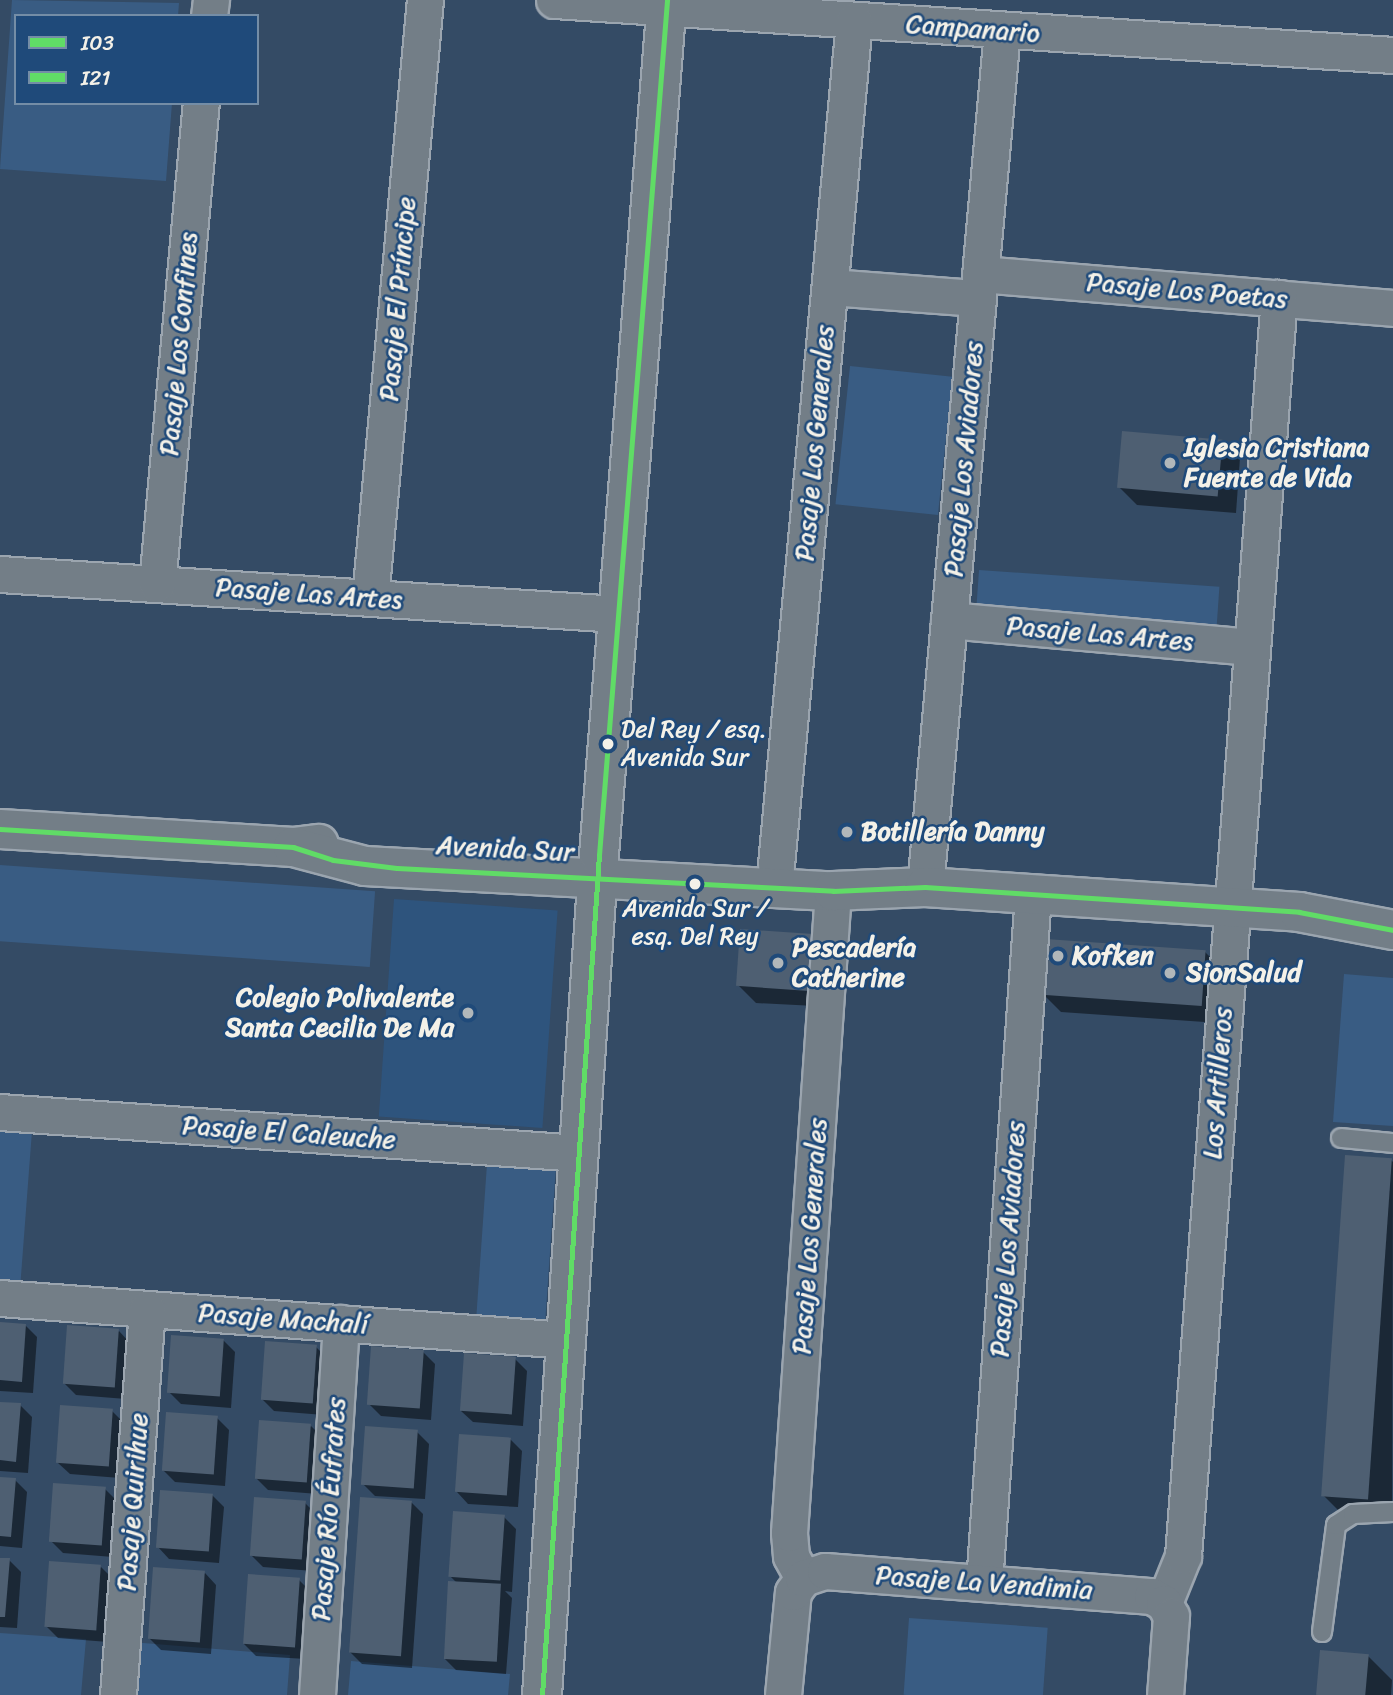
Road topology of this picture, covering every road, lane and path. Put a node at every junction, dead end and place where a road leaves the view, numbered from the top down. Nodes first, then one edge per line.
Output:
1 (425, 0) edge
2 (554, 0) edge
3 (667, 4) edge
4 (950, 14) edge
5 (855, 21) junction
6 (1002, 31) junction
7 (1393, 55) edge
8 (201, 105) edge
9 (979, 286) junction
10 (830, 287) junction
11 (1279, 298) junction
12 (1393, 308) edge
13 (0, 574) edge
14 (157, 584) junction
15 (370, 598) junction
16 (618, 614) junction
17 (949, 621) junction
18 (1251, 647) junction
19 (0, 829) edge
20 (776, 865) junction
21 (598, 868) junction
22 (925, 887) junction
23 (833, 891) junction
24 (1032, 895) junction
25 (1393, 906) edge
26 (1231, 908) junction
27 (1299, 912) junction
28 (1393, 930) edge
29 (0, 1112) edge
30 (1340, 1138) dead end
31 (1393, 1143) edge
32 (579, 1153) junction
33 (0, 1298) edge
34 (147, 1309) junction
35 (341, 1323) junction
36 (566, 1340) junction
37 (1393, 1513) edge
38 (803, 1578) junction
39 (984, 1583) junction
40 (1164, 1603) junction
41 (1322, 1632) dead end
42 (118, 1695) edge
43 (317, 1695) edge
44 (542, 1695) edge
45 (783, 1695) edge
46 (1165, 1695) edge

1 - 15 street, Pasaje El Príncipe
2 - 3 street, Campanario
3 - 5 street, Campanario
3 - 16 street
4 - 5 street, Campanario
4 - 6 street, Campanario
5 - 10 street, Pasaje Los Generales
6 - 7 street, Campanario
6 - 9 street, Pasaje Los Aviadores
8 - 14 street, Pasaje Los Confines
9 - 10 street, Pasaje Los Poetas
9 - 11 street, Pasaje Los Poetas
9 - 17 street, Pasaje Los Aviadores
10 - 20 street, Pasaje Los Generales
11 - 12 street, Pasaje Los Poetas
11 - 18 street, Los Artilleros
13 - 14 street, Pasaje Las Artes
14 - 15 street, Pasaje Las Artes
15 - 16 street, Pasaje Las Artes
16 - 21 street
17 - 18 street, Pasaje Las Artes
17 - 22 street, Pasaje Los Aviadores
18 - 26 street, Los Artilleros
19 - 21 street, Avenida Sur
20 - 21 street, Avenida Sur
20 - 22 street, Avenida Sur
21 - 23 street, Avenida Sur
21 - 32 street
22 - 23 street, Avenida Sur
22 - 24 street, Avenida Sur
23 - 38 street, Pasaje Los Generales
24 - 26 street, Avenida Sur
24 - 39 street, Pasaje Los Aviadores
25 - 27 street, Avenida Sur
26 - 27 street, Avenida Sur
26 - 40 street, Los Artilleros
27 - 28 street, Avenida Sur
29 - 32 street, Pasaje El Caleuche
30 - 31 lane
32 - 36 street
33 - 34 street, Pasaje Machalí
34 - 35 street, Pasaje Machalí
34 - 42 street, Pasaje Quirihue
35 - 36 street, Pasaje Machalí
35 - 43 street, Pasaje Río Éufrates
36 - 44 street
37 - 41 lane
38 - 39 street, Pasaje La Vendimia
38 - 45 street
39 - 40 street, Pasaje La Vendimia
40 - 46 street

